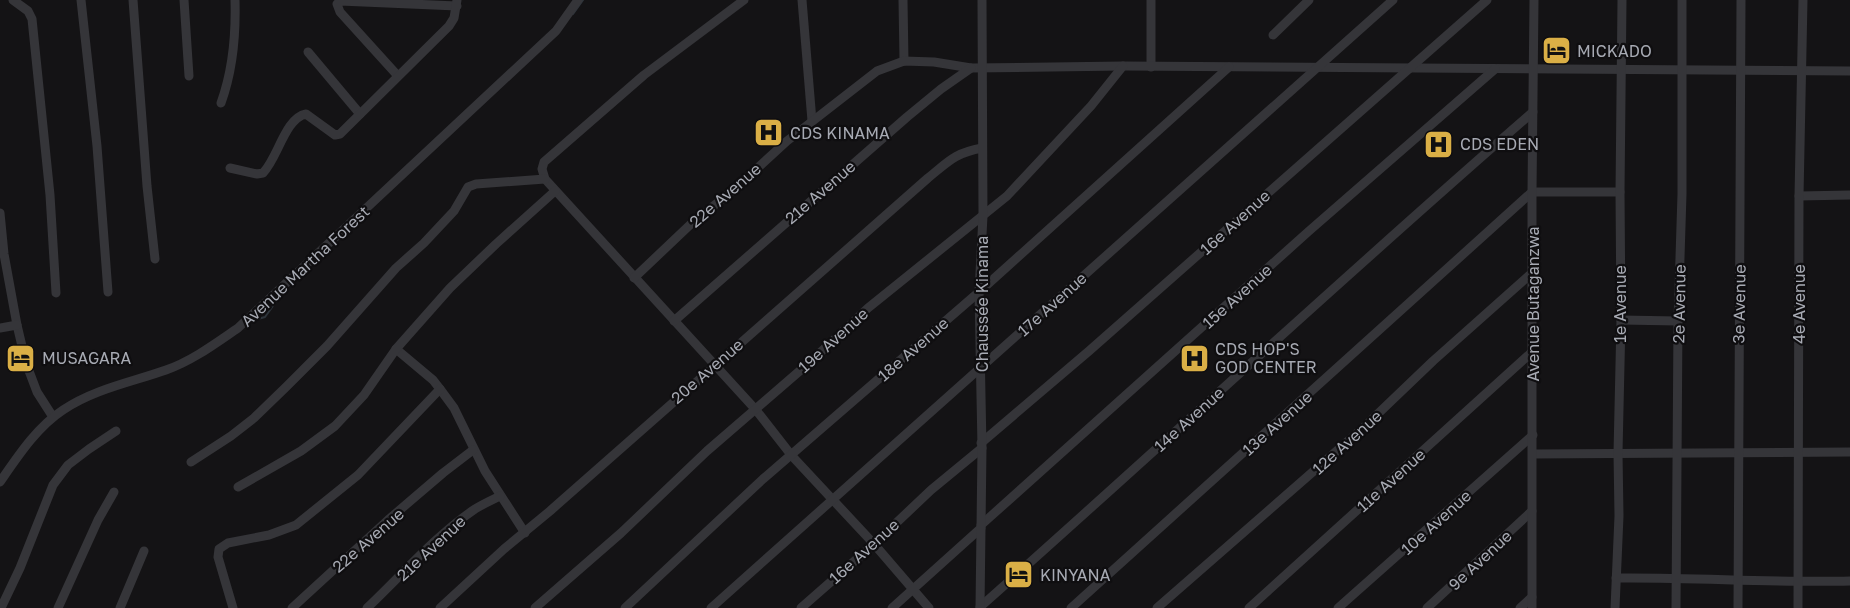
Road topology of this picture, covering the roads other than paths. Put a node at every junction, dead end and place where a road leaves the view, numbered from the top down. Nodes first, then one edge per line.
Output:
1 (13, 0) edge
2 (81, 0) edge
3 (133, 0) edge
4 (184, 0) edge
5 (235, 0) edge
6 (578, 0) edge
7 (802, 0) edge
8 (903, 0) edge
9 (982, 0) edge
10 (1151, 0) edge
11 (1309, 0) edge
12 (1394, 0) edge
13 (1486, 0) edge
14 (1534, 0) edge
15 (1622, 0) edge
16 (1682, 0) edge
17 (1741, 0) edge
18 (1803, 0) edge
19 (740, 1) edge
20 (457, 3) edge
21 (1273, 35) dead end
22 (308, 52) dead end
23 (904, 61) junction
24 (1123, 66) junction
25 (982, 67) junction
26 (1151, 67) junction
27 (1229, 67) junction
28 (1320, 67) junction
29 (1409, 67) junction
30 (970, 68) junction
31 (1495, 69) junction
32 (1534, 69) junction
33 (1622, 69) junction
34 (1681, 69) junction
35 (1802, 69) junction
36 (1740, 71) junction
37 (1850, 71) edge
38 (189, 76) dead end
39 (398, 76) junction
40 (221, 103) dead end
41 (1533, 112) junction
42 (360, 114) junction
43 (812, 121) junction
44 (982, 148) junction
45 (230, 168) dead end
46 (545, 179) junction
47 (555, 191) junction
48 (1532, 192) junction
49 (1620, 192) junction
50 (1850, 195) edge
51 (1799, 196) junction
52 (0, 213) edge
53 (982, 216) junction
54 (0, 231) edge
55 (155, 259) dead end
56 (1533, 272) junction
57 (634, 278) junction
58 (108, 292) dead end
59 (979, 292) junction
60 (56, 293) dead end
61 (1621, 320) junction
62 (674, 321) junction
63 (1678, 321) junction
64 (17, 325) junction
65 (0, 328) edge
66 (396, 349) junction
67 (1532, 352) junction
68 (714, 366) junction
69 (981, 369) junction
70 (440, 389) junction
71 (756, 410) junction
72 (53, 417) junction
73 (116, 431) dead end
74 (1533, 435) junction
75 (982, 445) junction
76 (473, 450) junction
77 (1798, 452) junction
78 (1850, 452) edge
79 (1618, 453) junction
80 (1678, 453) junction
81 (1738, 453) junction
82 (1533, 454) junction
83 (792, 456) junction
84 (192, 462) dead end
85 (0, 482) edge
86 (238, 487) dead end
87 (114, 492) dead end
88 (500, 496) junction
89 (833, 499) junction
90 (1532, 512) junction
91 (981, 527) junction
92 (525, 533) junction
93 (874, 544) junction
94 (144, 551) dead end
95 (1676, 577) junction
96 (1616, 578) junction
97 (1738, 579) junction
98 (1850, 580) edge
99 (1798, 582) junction
100 (914, 589) junction
101 (1532, 597) junction
102 (980, 607) edge
103 (1, 608) edge
104 (58, 608) edge
105 (120, 608) edge
106 (233, 608) edge
107 (292, 608) edge
108 (367, 608) edge
109 (440, 608) edge
110 (535, 608) edge
111 (625, 608) edge
112 (711, 608) edge
113 (801, 608) edge
114 (892, 608) edge
115 (930, 608) edge
116 (1071, 608) edge
117 (1157, 608) edge
118 (1249, 608) edge
119 (1338, 608) edge
120 (1427, 608) edge
121 (1520, 608) edge
122 (1532, 608) edge
123 (1615, 608) edge
124 (1676, 608) edge
125 (1738, 608) edge
126 (1798, 608) edge

1 - 60 street
2 - 58 street
3 - 55 street
4 - 38 street
5 - 40 street
6 - 72 street, Avenue Martha Forest
7 - 43 street
8 - 23 street
9 - 25 street, Chaussée Kinama
10 - 26 street
11 - 21 street
12 - 28 street, 17e Avenue
13 - 29 street, 16e Avenue
14 - 32 street, Avenue Butaganzwa
15 - 33 street, 1e Avenue
16 - 34 street, 2e Avenue
17 - 36 street, 3e Avenue
18 - 35 street, 4e Avenue
19 - 46 street
20 - 39 street
20 - 39 street
22 - 42 street
23 - 30 street, 22e Avenue
23 - 43 street, 22e Avenue
24 - 25 street, 22e Avenue
24 - 26 street, 22e Avenue
24 - 53 street, 19e Avenue
25 - 30 street, 22e Avenue
25 - 44 street, Chaussée Kinama
26 - 27 street, 22e Avenue
27 - 28 street, 22e Avenue
27 - 59 street, 18e Avenue
28 - 29 street, 22e Avenue
28 - 69 street, 17e Avenue
29 - 31 street, 22e Avenue
29 - 75 street, 16e Avenue
30 - 62 street, 21e Avenue
31 - 32 street, 22e Avenue
31 - 91 street, 15e Avenue
32 - 33 street, 22e Avenue
32 - 41 street, Avenue Butaganzwa
33 - 34 street, 22e Avenue
33 - 49 street, 1e Avenue
34 - 36 street, 22e Avenue
34 - 63 street, 2e Avenue
35 - 36 street, 22e Avenue
35 - 37 street, 22e Avenue
35 - 51 street, 4e Avenue
36 - 81 street, 3e Avenue
39 - 42 street
41 - 48 street, Avenue Butaganzwa
41 - 102 street, 14e Avenue
42 - 45 street
43 - 57 street, 22e Avenue
44 - 53 street, Chaussée Kinama
44 - 68 street, 20e Avenue
46 - 47 street
46 - 84 street
47 - 57 street
47 - 66 street
48 - 49 street
48 - 56 street, Avenue Butaganzwa
48 - 116 street, 13e Avenue
49 - 61 street, 1e Avenue
50 - 51 street
51 - 77 street, 4e Avenue
52 - 54 street
53 - 59 street, Chaussée Kinama
53 - 71 street, 19e Avenue
54 - 64 street
56 - 67 street, Avenue Butaganzwa
56 - 117 street, 12e Avenue
57 - 62 street
59 - 69 street, Chaussée Kinama
59 - 83 street, 18e Avenue
61 - 63 street
61 - 79 street, 1e Avenue
62 - 68 street
63 - 80 street, 2e Avenue
64 - 65 street
64 - 72 street
66 - 70 street
66 - 86 street
67 - 74 street, Avenue Butaganzwa
67 - 118 street, 11e Avenue
68 - 71 street
68 - 92 street, 20e Avenue
69 - 75 street, Chaussée Kinama
69 - 89 street, 17e Avenue
70 - 76 street
70 - 106 street
71 - 83 street
71 - 110 street, 19e Avenue
72 - 85 street, Avenue Martha Forest
73 - 103 street
74 - 82 street, Avenue Butaganzwa
74 - 119 street, 10e Avenue
75 - 91 street, Chaussée Kinama
75 - 93 street, 16e Avenue
76 - 88 street
76 - 107 street, 22e Avenue
77 - 78 street
77 - 81 street
77 - 99 street, 4e Avenue
79 - 80 street
79 - 82 street
79 - 96 street, 1e Avenue
80 - 81 street
80 - 95 street, 2e Avenue
81 - 97 street, 3e Avenue
82 - 90 street, Avenue Butaganzwa
83 - 89 street
83 - 111 street, 18e Avenue
87 - 104 street
88 - 92 street
88 - 108 street, 21e Avenue
89 - 93 street
89 - 112 street, 17e Avenue
90 - 101 street, Avenue Butaganzwa
90 - 120 street, 9e Avenue
91 - 100 street, 15e Avenue
91 - 102 street, Chaussée Kinama
92 - 109 street, 20e Avenue
93 - 100 street
93 - 113 street, 16e Avenue
94 - 105 street
95 - 96 street
95 - 97 street
95 - 124 street, 2e Avenue
96 - 123 street, 1e Avenue
97 - 99 street
97 - 125 street, 3e Avenue
98 - 99 street
99 - 126 street, 4e Avenue
100 - 114 street, 15e Avenue
100 - 115 street
101 - 121 street
101 - 122 street, Avenue Butaganzwa

